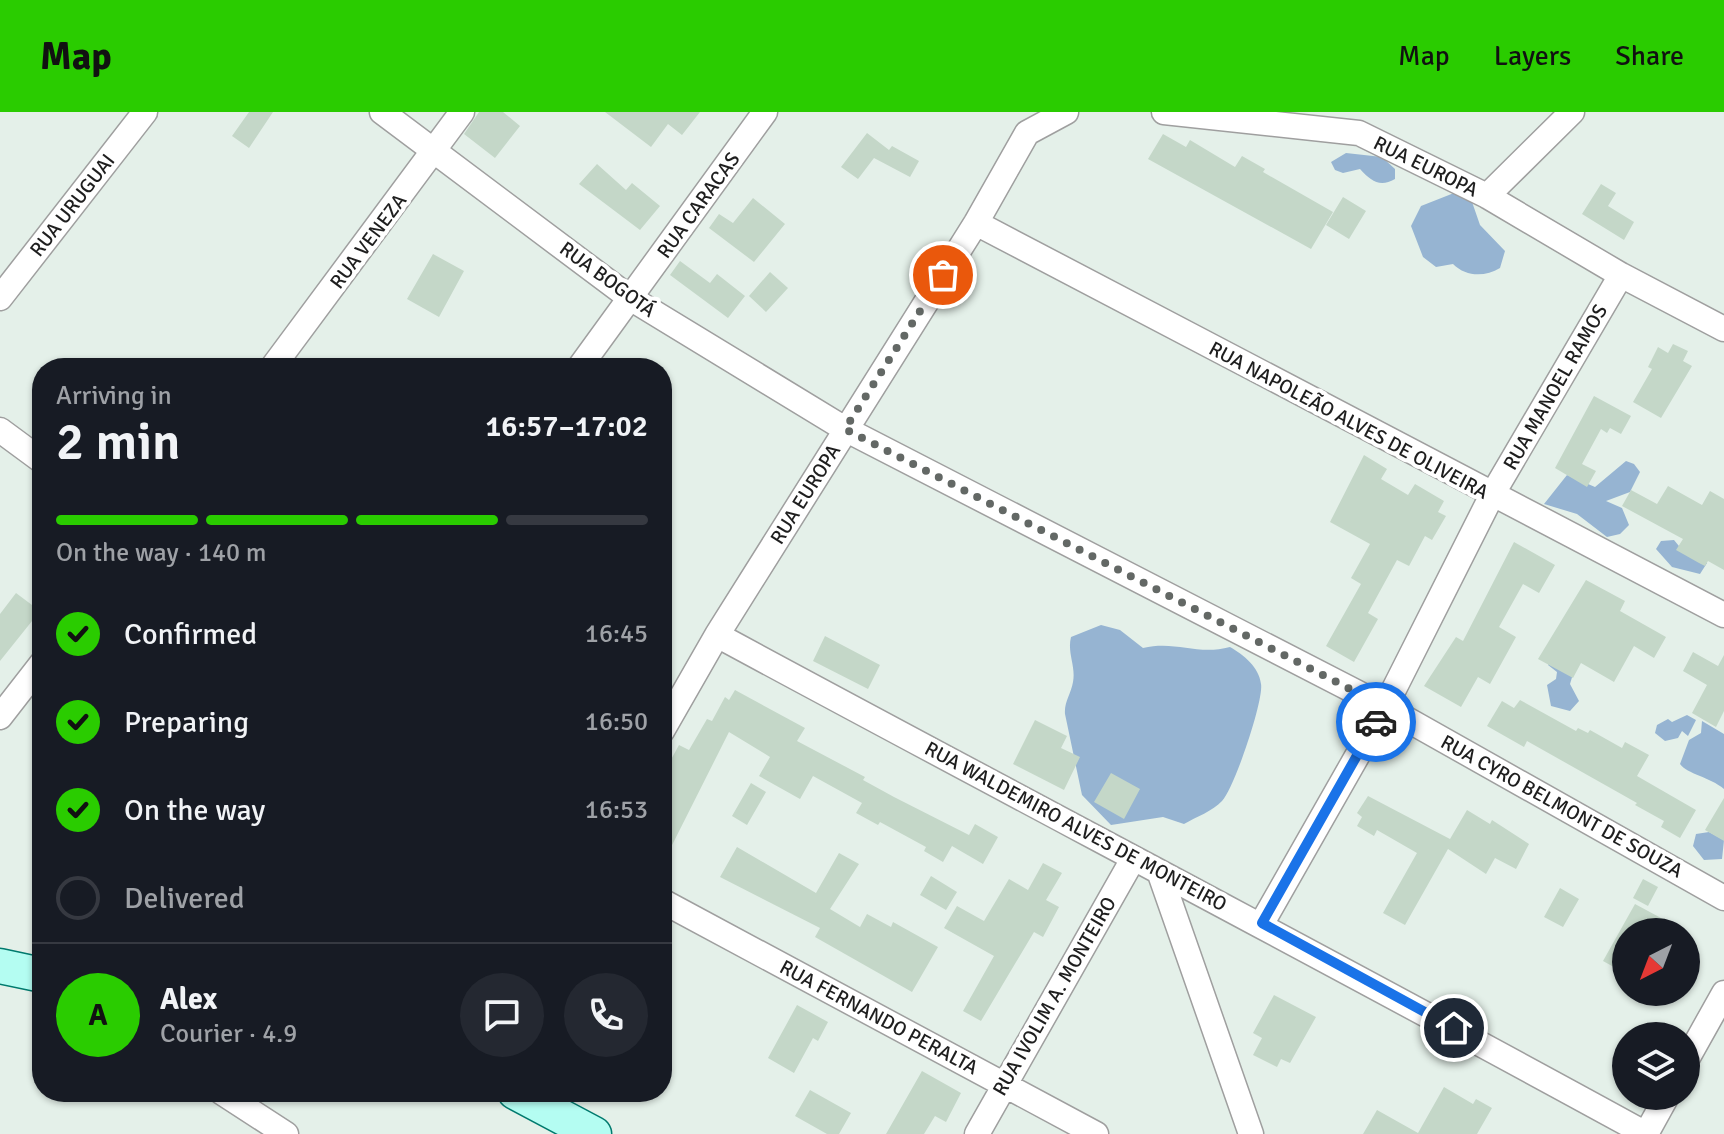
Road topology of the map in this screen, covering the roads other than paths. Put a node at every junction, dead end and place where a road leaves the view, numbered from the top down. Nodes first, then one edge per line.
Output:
1 (145, 112) edge
2 (382, 112) edge
3 (462, 112) edge
4 (765, 112) edge
5 (1066, 112) edge
6 (1164, 112) edge
7 (1572, 112) edge
8 (437, 150) junction
9 (1487, 196) junction
10 (976, 223) junction
11 (1621, 275) junction
12 (0, 298) edge
13 (630, 298) junction
14 (1724, 329) edge
15 (280, 358) edge
16 (586, 358) edge
17 (845, 429) junction
18 (0, 430) edge
19 (32, 454) edge
20 (1492, 495) junction
21 (1724, 615) edge
22 (717, 635) junction
23 (32, 676) edge
24 (1385, 707) junction
25 (672, 714) edge
26 (0, 717) edge
27 (1133, 859) junction
28 (1160, 874) junction
29 (1724, 898) edge
30 (672, 906) edge
31 (1262, 923) junction
32 (0, 966) edge
33 (32, 973) edge
34 (1724, 993) edge
35 (1700, 1036) edge
36 (1003, 1083) junction
37 (231, 1102) edge
38 (534, 1102) edge
39 (1659, 1110) edge
40 (254, 1125) edge
41 (286, 1134) edge
42 (594, 1134) edge
43 (977, 1134) edge
44 (1096, 1134) edge
45 (1251, 1134) edge
46 (1646, 1134) edge

1 - 12 street, RUA URUGUAI
2 - 8 street, RUA BOGOTÁ
3 - 8 street, RUA VENEZA
4 - 13 street, RUA CARACAS
5 - 10 street, RUA EUROPA
6 - 9 street, RUA EUROPA
7 - 9 street
8 - 13 street, RUA BOGOTÁ
8 - 15 street, RUA VENEZA
9 - 11 street, RUA EUROPA
10 - 17 street, RUA EUROPA
10 - 20 street, RUA NAPOLEÃO ALVES DE OLIVEIRA
11 - 14 street, RUA EUROPA
11 - 20 street, RUA MANOEL RAMOS
13 - 16 street, RUA CARACAS
13 - 17 street, RUA BOGOTÁ
17 - 22 street, RUA EUROPA
17 - 24 street, RUA CYRO BELMONT DE SOUZA
18 - 19 street
20 - 21 street, RUA NAPOLEÃO ALVES DE OLIVEIRA
20 - 24 street, RUA MANOEL RAMOS
22 - 25 street, RUA EUROPA
22 - 27 street, RUA WALDEMIRO ALVES DE MONTEIRO
23 - 26 street
24 - 29 street, RUA CYRO BELMONT DE SOUZA
24 - 31 street, RUA MANOEL RAMOS
27 - 28 street, RUA WALDEMIRO ALVES DE MONTEIRO
27 - 36 street, RUA IVOLIM A. MONTEIRO
28 - 31 street, RUA WALDEMIRO ALVES DE MONTEIRO
28 - 45 street
30 - 36 street, RUA FERNANDO PERALTA
31 - 46 street, RUA WALDEMIRO ALVES DE MONTEIRO
32 - 33 main road
34 - 35 street
36 - 43 street, RUA IVOLIM A. MONTEIRO
36 - 44 street, RUA FERNANDO PERALTA
37 - 40 street
38 - 42 main road
39 - 46 street
40 - 41 street

